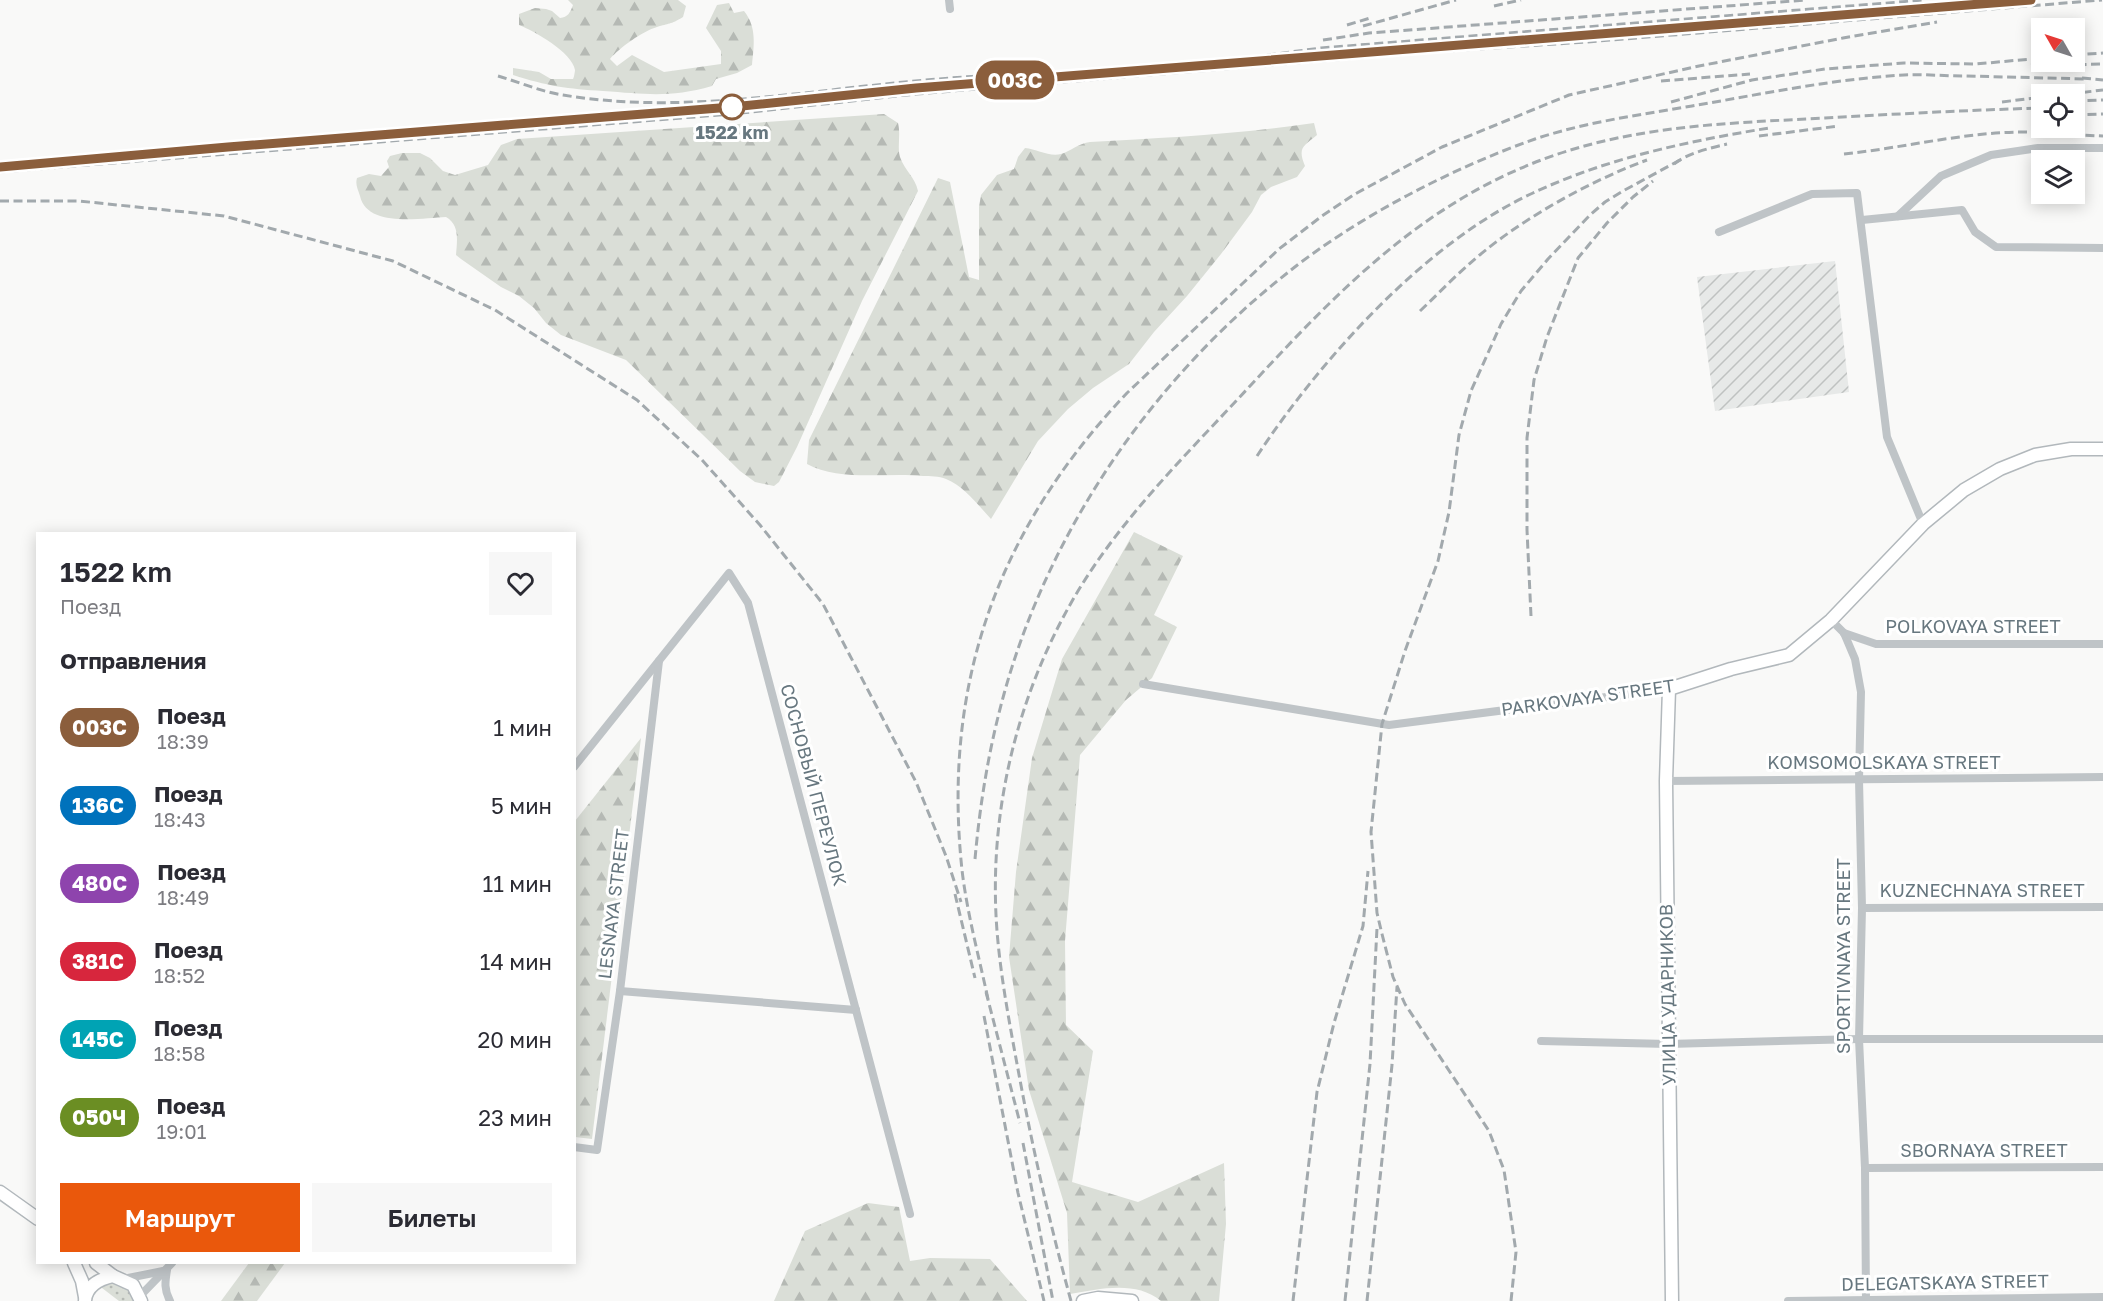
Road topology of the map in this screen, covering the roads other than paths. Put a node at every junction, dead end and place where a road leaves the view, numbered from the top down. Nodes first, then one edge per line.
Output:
1 (2103, 148) edge
2 (1898, 216) junction
3 (1862, 220) junction
4 (1719, 232) dead end
5 (2103, 248) edge
6 (2103, 449) edge
7 (1923, 524) junction
8 (1831, 620) junction
9 (1844, 633) junction
10 (2103, 644) edge
11 (659, 660) junction
12 (1143, 684) dead end
13 (1669, 688) junction
14 (576, 764) edge
15 (2103, 777) edge
16 (1859, 780) junction
17 (1666, 781) junction
18 (2103, 907) edge
19 (1862, 908) junction
20 (620, 991) junction
21 (856, 1010) junction
22 (2103, 1038) edge
23 (1859, 1039) junction
24 (1541, 1041) dead end
25 (1668, 1044) junction
26 (576, 1147) edge
27 (2103, 1167) edge
28 (1865, 1168) junction
29 (0, 1192) edge
30 (910, 1214) dead end
31 (36, 1218) edge
32 (75, 1264) edge
33 (98, 1264) edge
34 (170, 1266) edge
35 (118, 1277) junction
36 (2103, 1297) edge
37 (85, 1299) edge
38 (141, 1299) edge
39 (170, 1301) edge
40 (1083, 1301) edge
41 (1132, 1301) edge
42 (1672, 1301) edge
43 (1788, 1301) edge
44 (1866, 1301) edge

1 - 2 street
2 - 3 street
2 - 5 street
3 - 4 street
3 - 7 street
6 - 7 main road, PARKOVAYA STREET
7 - 8 main road, PARKOVAYA STREET
8 - 9 street, SPORTIVNAYA STREET
8 - 13 main road, PARKOVAYA STREET
9 - 10 street, POLKOVAYA STREET
9 - 16 street, SPORTIVNAYA STREET
11 - 14 street
11 - 20 street, LESNAYA STREET
11 - 21 street, СОСНОВЫЙ ПЕРЕУЛОК
12 - 13 street, PARKOVAYA STREET
13 - 17 main road, УЛИЦА УДАРНИКОВ
15 - 16 street, KOMSOMOLSKAYA STREET
16 - 17 street, KOMSOMOLSKAYA STREET
16 - 19 street, SPORTIVNAYA STREET
17 - 25 main road, УЛИЦА УДАРНИКОВ
18 - 19 street, KUZNECHNAYA STREET
19 - 23 street, SPORTIVNAYA STREET
20 - 21 street
20 - 26 street, LESNAYA STREET
21 - 30 street, СОСНОВЫЙ ПЕРЕУЛОК
22 - 23 street
23 - 25 street
23 - 28 street, SPORTIVNAYA STREET
24 - 25 street
25 - 42 main road, УЛИЦА УДАРНИКОВ
27 - 28 street, SBORNAYA STREET
28 - 44 street, SPORTIVNAYA STREET
29 - 31 main road
32 - 37 main road
33 - 35 main road
34 - 35 street
34 - 38 street
34 - 39 street
35 - 37 main road
35 - 38 main road
36 - 44 street, DELEGATSKAYA STREET
40 - 41 main road
43 - 44 street, DELEGATSKAYA STREET

